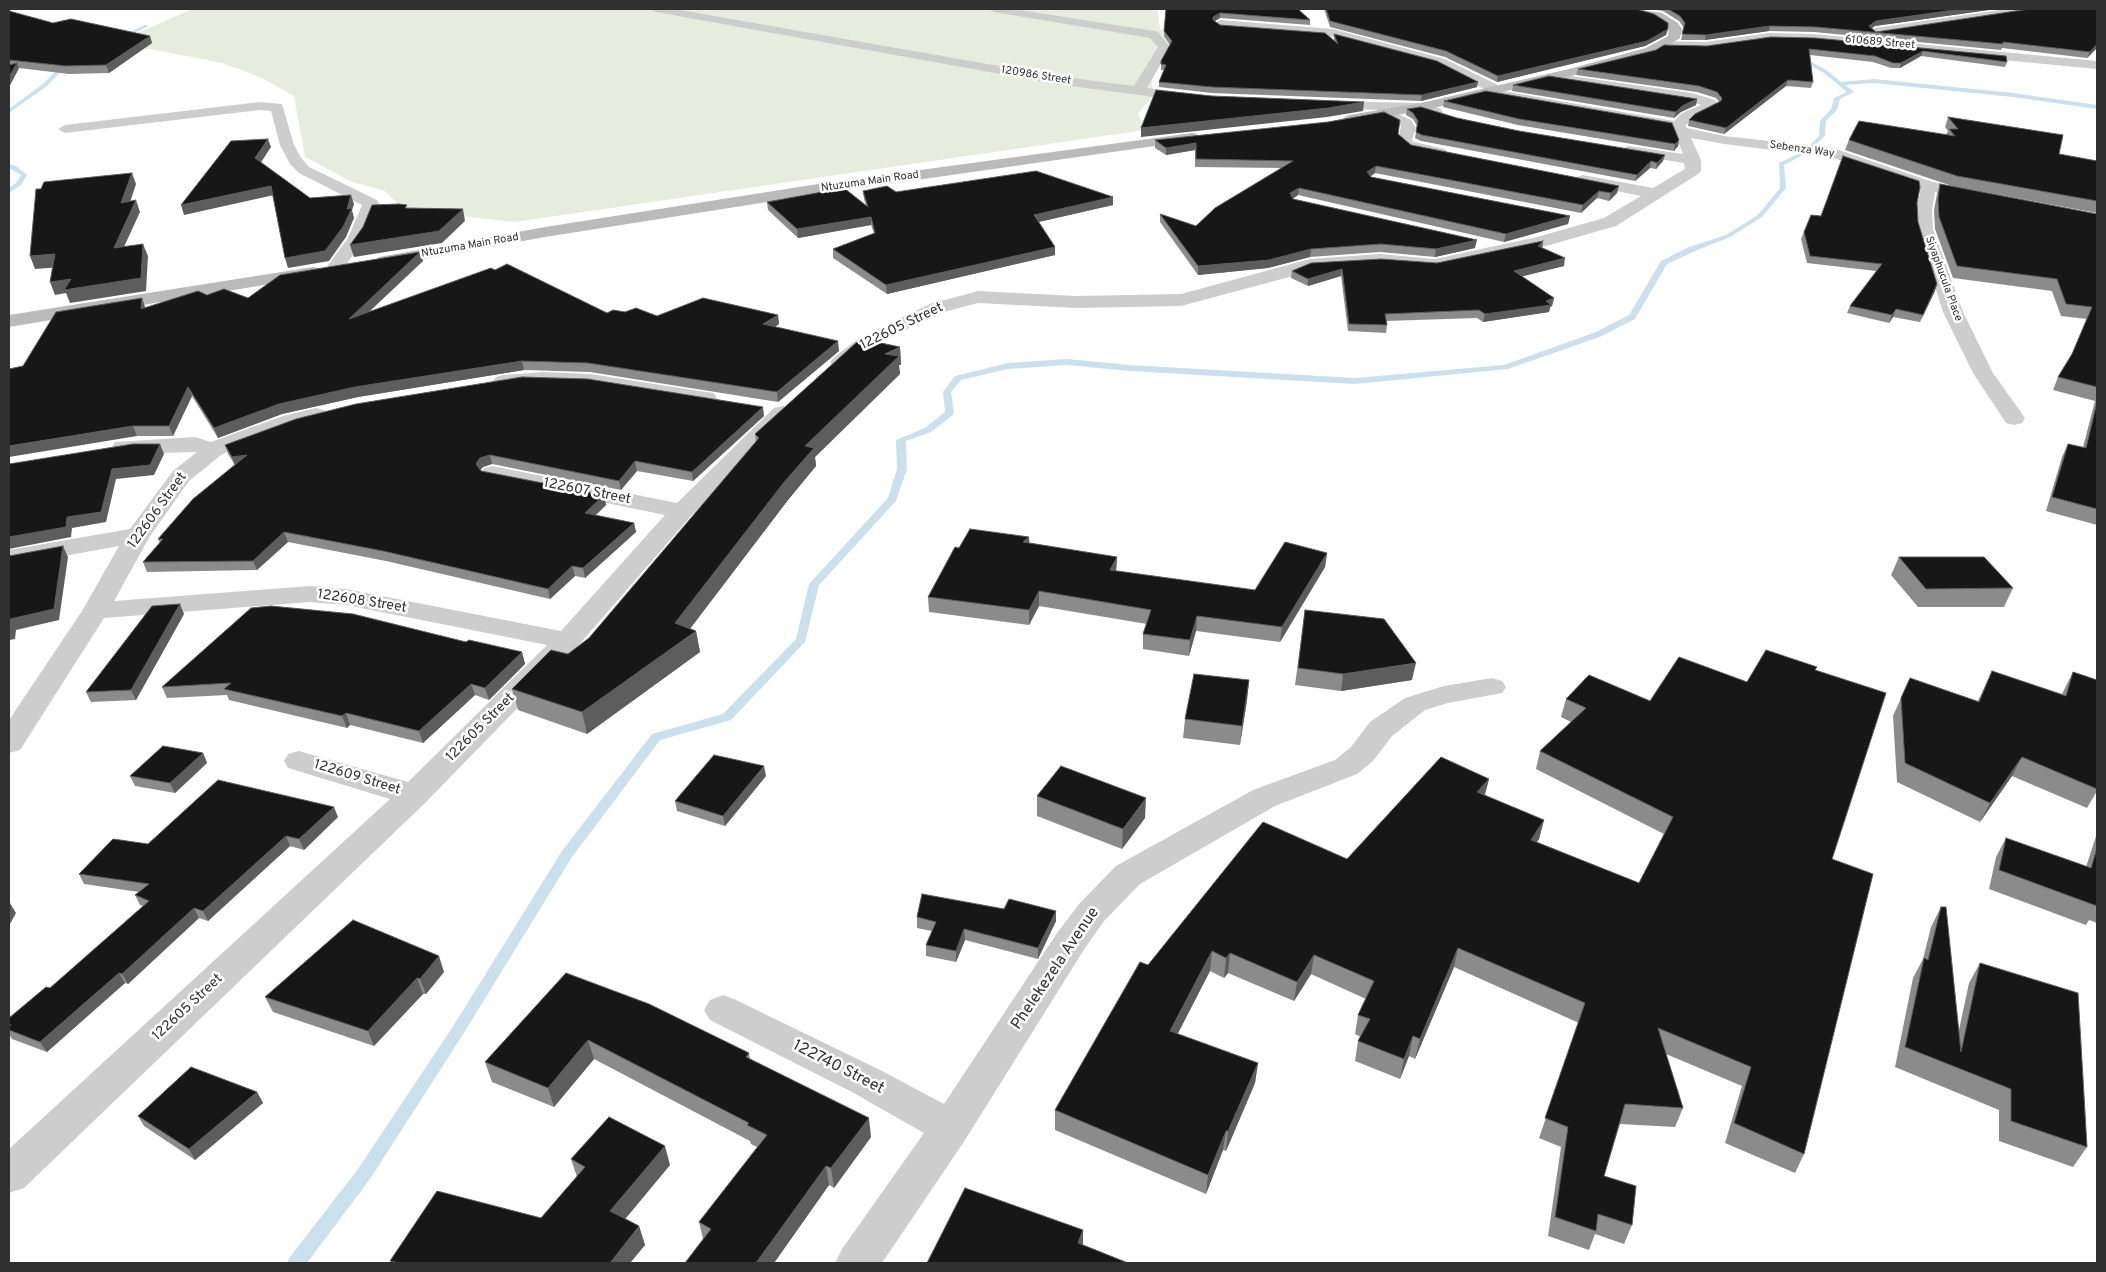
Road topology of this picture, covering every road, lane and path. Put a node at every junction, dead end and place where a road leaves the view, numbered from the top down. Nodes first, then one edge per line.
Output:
1 (656, 9) edge
2 (994, 9) edge
3 (1638, 9) edge
4 (2028, 9) edge
5 (1220, 24) edge
6 (1814, 38) junction
7 (1663, 45) junction
8 (2097, 65) edge
9 (1550, 77) junction
10 (1140, 90) junction
11 (1492, 91) junction
12 (1204, 99) edge
13 (1314, 105) edge
14 (1421, 107) junction
15 (1386, 113) junction
16 (1448, 116) edge
17 (1335, 122) edge
18 (1679, 128) junction
19 (65, 129) dead end
20 (1210, 136) edge
21 (1616, 148) edge
22 (1456, 156) edge
23 (1693, 160) junction
24 (1569, 177) edge
25 (1925, 185) junction
26 (1657, 194) junction
27 (1990, 200) edge
28 (1564, 216) edge
29 (1602, 224) junction
30 (1464, 239) edge
31 (1502, 248) junction
32 (374, 263) edge
33 (354, 266) edge
34 (335, 268) junction
35 (9, 321) edge
36 (484, 384) edge
37 (802, 394) junction
38 (727, 402) edge
39 (755, 406) edge
40 (339, 410) edge
41 (2014, 418) dead end
42 (99, 450) edge
43 (213, 450) junction
44 (492, 473) edge
45 (682, 511) junction
46 (138, 534) junction
47 (9, 558) edge
48 (95, 611) junction
49 (567, 641) junction
50 (1492, 687) dead end
51 (9, 743) edge
52 (299, 761) dead end
53 (414, 796) junction
54 (723, 1010) dead end
55 (951, 1128) junction
56 (9, 1175) edge
57 (856, 1263) edge

1 - 10 street, 120986 Street
2 - 10 street
3 - 7 main road
4 - 6 street
5 - 11 street, Sebenza Way
6 - 7 street, 610689 Street
6 - 8 street, 610689 Street
7 - 9 main road
9 - 11 main road
9 - 18 street
10 - 12 street, 120986 Street
11 - 14 main road
11 - 18 street, Sebenza Way
13 - 14 street
14 - 15 main road
14 - 16 street
15 - 17 main road
15 - 22 street
18 - 23 street
18 - 25 street, Sebenza Way
19 - 34 street
20 - 32 main road, Ntuzuma Main Road
21 - 23 street
23 - 26 street, 122605 Street
24 - 26 street
25 - 27 street, Sebenza Way
25 - 41 street, Siyaphucula Place
26 - 29 street, 122605 Street
28 - 29 street
29 - 31 street, 122605 Street
30 - 31 street
31 - 37 street, 122605 Street
33 - 34 main road
34 - 35 main road
36 - 38 street
37 - 39 street
37 - 45 street, 122605 Street
40 - 43 street, 122606 Street
42 - 43 street
43 - 46 street, 122606 Street
44 - 45 street, 122607 Street
45 - 49 street, 122605 Street
46 - 47 street
46 - 48 street, 122606 Street
48 - 49 street, 122608 Street
48 - 51 street, 122606 Street
49 - 53 street, 122605 Street
50 - 55 street, Phelekezela Avenue
52 - 53 street, 122609 Street
53 - 56 street, 122605 Street
54 - 55 street, 122740 Street
55 - 57 street, Phelekezela Avenue

